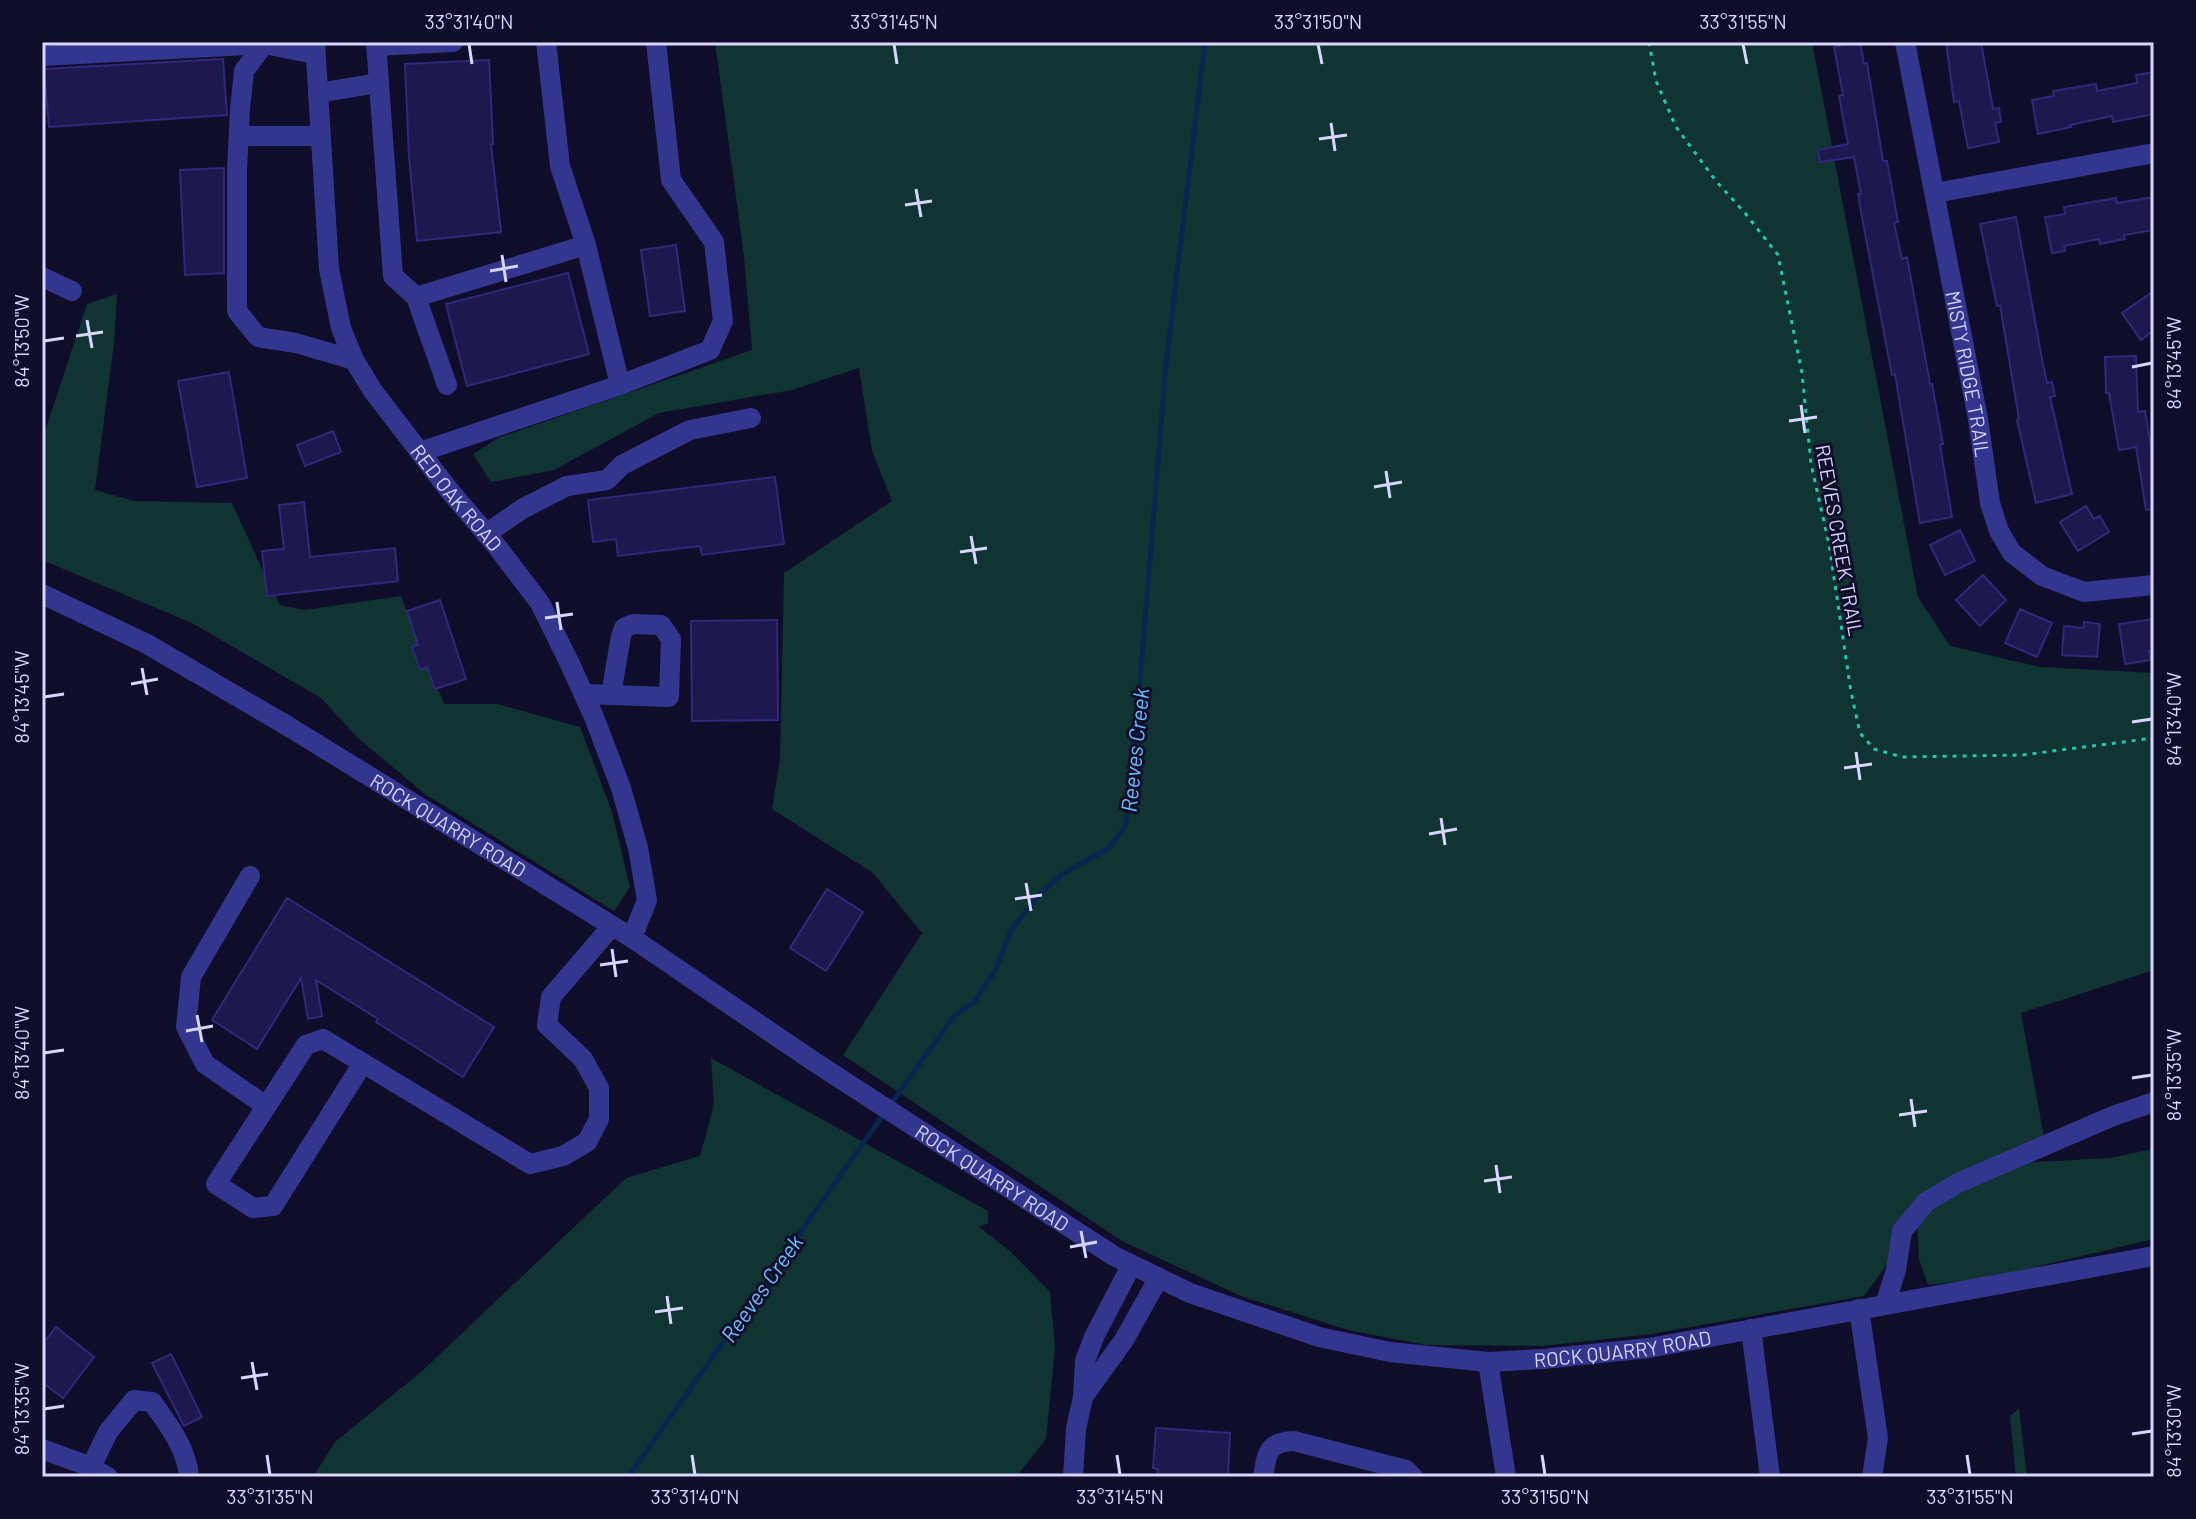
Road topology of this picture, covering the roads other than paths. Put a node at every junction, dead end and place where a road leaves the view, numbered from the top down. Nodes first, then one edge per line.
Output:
1 (453, 42) edge
2 (546, 42) edge
3 (656, 42) edge
4 (1905, 42) edge
5 (264, 44) edge
6 (376, 44) edge
7 (315, 48) edge
8 (42, 56) edge
9 (378, 83) junction
10 (318, 93) junction
11 (239, 136) junction
12 (320, 136) junction
13 (2154, 153) edge
14 (1935, 193) junction
15 (586, 245) junction
16 (42, 277) edge
17 (72, 291) dead end
18 (416, 297) junction
19 (354, 360) junction
20 (447, 385) dead end
21 (620, 385) junction
22 (751, 418) dead end
23 (420, 452) junction
24 (486, 534) junction
25 (2154, 585) edge
26 (42, 594) edge
27 (584, 694) junction
28 (611, 695) dead end
29 (250, 876) dead end
30 (612, 926) junction
31 (632, 938) junction
32 (363, 1063) junction
33 (2154, 1102) edge
34 (266, 1106) junction
35 (2154, 1256) edge
36 (1131, 1266) junction
37 (1158, 1279) junction
38 (1885, 1305) junction
39 (1859, 1309) junction
40 (1751, 1329) junction
41 (1488, 1362) junction
42 (1083, 1397) junction
43 (42, 1449) edge
44 (99, 1472) edge
45 (189, 1477) edge
46 (1073, 1477) edge
47 (1263, 1477) edge
48 (1413, 1477) edge
49 (1506, 1477) edge
50 (1770, 1477) edge
51 (1872, 1477) edge

1 - 6 street
2 - 15 street
3 - 21 street
4 - 14 street, MISTY RIDGE TRAIL
5 - 7 street
5 - 8 street
5 - 11 street
6 - 9 street
7 - 10 street, RED OAK ROAD
9 - 10 street
9 - 18 street
10 - 12 street, RED OAK ROAD
11 - 12 street
11 - 19 street
12 - 19 street, RED OAK ROAD
13 - 14 street
14 - 25 street, MISTY RIDGE TRAIL
15 - 18 street
15 - 21 street
16 - 17 street
18 - 20 street
19 - 23 street, RED OAK ROAD
21 - 23 street
22 - 24 street
23 - 24 street, RED OAK ROAD
24 - 27 street, RED OAK ROAD
26 - 30 street, ROCK QUARRY ROAD
27 - 28 street
27 - 31 street, RED OAK ROAD
29 - 34 street
30 - 31 street, ROCK QUARRY ROAD
30 - 32 street
31 - 36 street, ROCK QUARRY ROAD
32 - 34 street
32 - 34 street
33 - 38 street
35 - 38 street, ROCK QUARRY ROAD
36 - 37 street, ROCK QUARRY ROAD
36 - 42 street
37 - 41 street, ROCK QUARRY ROAD
37 - 42 street
38 - 39 street, ROCK QUARRY ROAD
39 - 40 street, ROCK QUARRY ROAD
39 - 51 street
40 - 41 street, ROCK QUARRY ROAD
40 - 50 street
41 - 49 street
42 - 46 street
43 - 44 street
44 - 45 street
47 - 48 street

